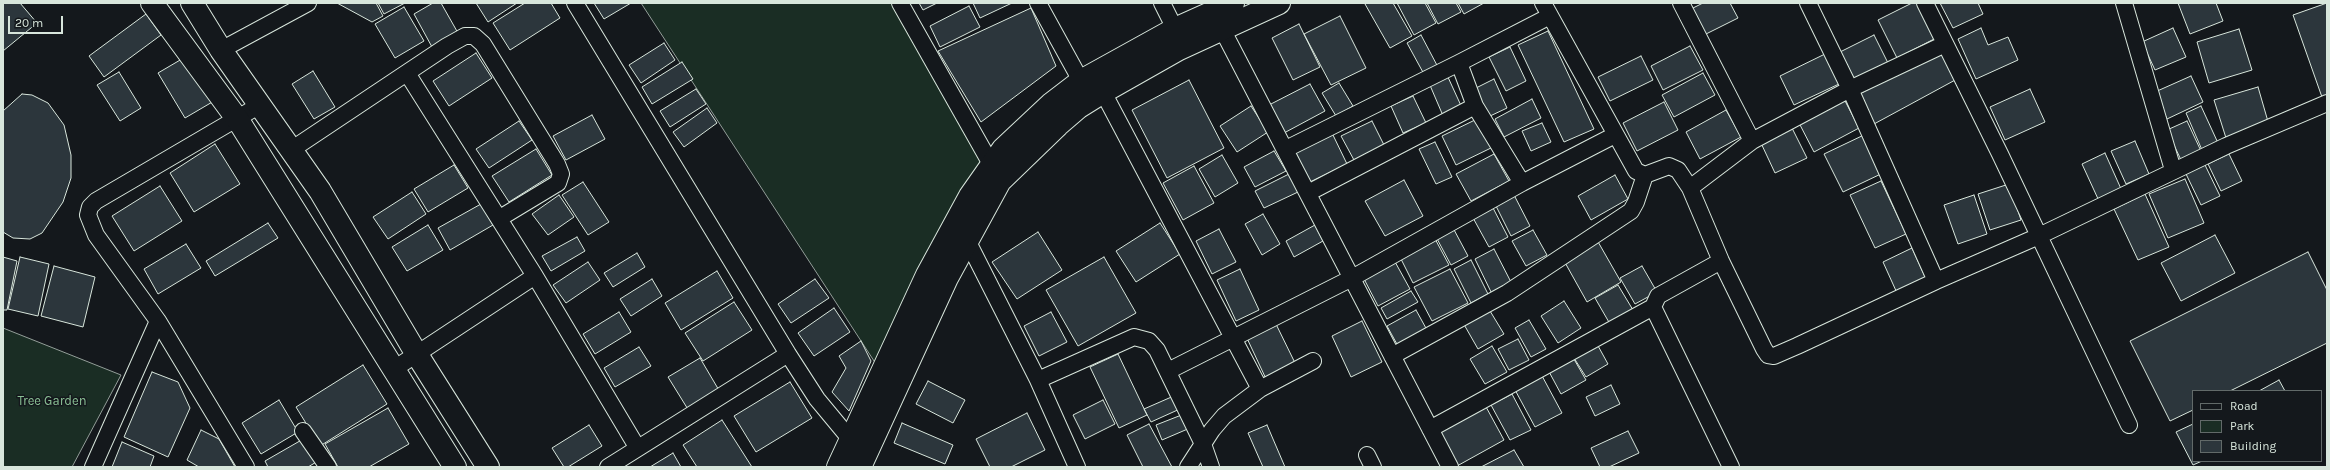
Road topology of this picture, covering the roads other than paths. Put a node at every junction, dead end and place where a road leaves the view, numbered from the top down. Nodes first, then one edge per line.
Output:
1 (152, 3) edge
2 (192, 3) edge
3 (308, 3) edge
4 (575, 3) edge
5 (900, 3) edge
6 (1038, 3) edge
7 (1162, 3) edge
8 (1233, 3) edge
9 (1279, 3) edge
10 (1681, 3) edge
11 (1808, 3) edge
12 (1925, 3) edge
13 (2124, 3) edge
14 (1546, 9) edge
15 (1222, 28) junction
16 (1175, 29) junction
17 (1945, 44) junction
18 (222, 50) junction
19 (1459, 63) junction
20 (407, 73) junction
21 (1081, 81) junction
22 (1850, 89) junction
23 (1103, 92) junction
24 (2327, 103) edge
25 (260, 105) junction
26 (1475, 106) junction
27 (238, 120) junction
28 (1614, 135) junction
29 (1752, 141) junction
30 (1286, 149) junction
31 (291, 150) junction
32 (991, 164) junction
33 (2173, 170) junction
34 (1645, 175) junction
35 (1522, 183) junction
36 (1690, 188) junction
37 (1308, 193) junction
38 (500, 218) junction
39 (958, 236) junction
40 (2038, 236) junction
41 (1721, 261) junction
42 (535, 276) junction
43 (1352, 278) junction
44 (1936, 281) junction
45 (1653, 307) junction
46 (158, 321) junction
47 (1233, 338) junction
48 (416, 352) junction
49 (788, 354) junction
50 (1392, 356) junction
51 (1313, 362) dead end
52 (394, 369) junction
53 (1168, 371) junction
54 (1038, 380) junction
55 (1260, 389) junction
56 (2129, 425) dead end
57 (1430, 429) junction
58 (303, 431) dead end
59 (851, 440) junction
60 (1202, 444) junction
61 (638, 447) junction
62 (866, 464) edge
63 (93, 467) edge
64 (246, 467) edge
65 (328, 467) edge
66 (455, 467) edge
67 (488, 467) edge
68 (608, 467) edge
69 (838, 467) edge
70 (1077, 467) edge
71 (1188, 467) edge
72 (1211, 467) edge
73 (1450, 467) edge
74 (1731, 467) edge

1 - 27 street
2 - 18 street
3 - 18 street
4 - 49 street
5 - 32 street
6 - 21 street
7 - 16 street
8 - 16 street
9 - 15 street
10 - 29 street
11 - 22 street
12 - 17 street
13 - 33 street
14 - 19 street
14 - 28 street
15 - 23 street
15 - 30 street
16 - 21 street
17 - 22 street
17 - 40 street
18 - 25 street
19 - 26 street
19 - 30 street
20 - 31 street
20 - 38 street
20 - 38 street
21 - 32 street
22 - 29 street
22 - 44 street
23 - 39 street
23 - 47 street
24 - 33 street
25 - 27 street
25 - 31 street
26 - 35 street
26 - 37 street
27 - 46 street
27 - 52 street
28 - 34 street
28 - 35 street
29 - 36 street
30 - 37 street
31 - 48 street
32 - 39 street
33 - 40 street
34 - 36 street
34 - 50 street
35 - 43 street
36 - 41 street
37 - 43 street
38 - 42 street
39 - 54 street
39 - 59 street
39 - 62 street
40 - 44 street
40 - 56 street
41 - 44 street
41 - 45 street
42 - 48 street
42 - 61 street
43 - 47 street
43 - 50 street
45 - 57 street
45 - 74 street
46 - 63 street
46 - 64 street
47 - 53 street
47 - 55 street
48 - 52 street
48 - 67 street
49 - 59 street
49 - 61 street
50 - 57 street
51 - 55 street
52 - 66 street
53 - 54 street
53 - 60 street
54 - 70 street
55 - 60 street
57 - 73 street
58 - 65 street
59 - 69 street
60 - 71 street
60 - 72 street
61 - 68 street

